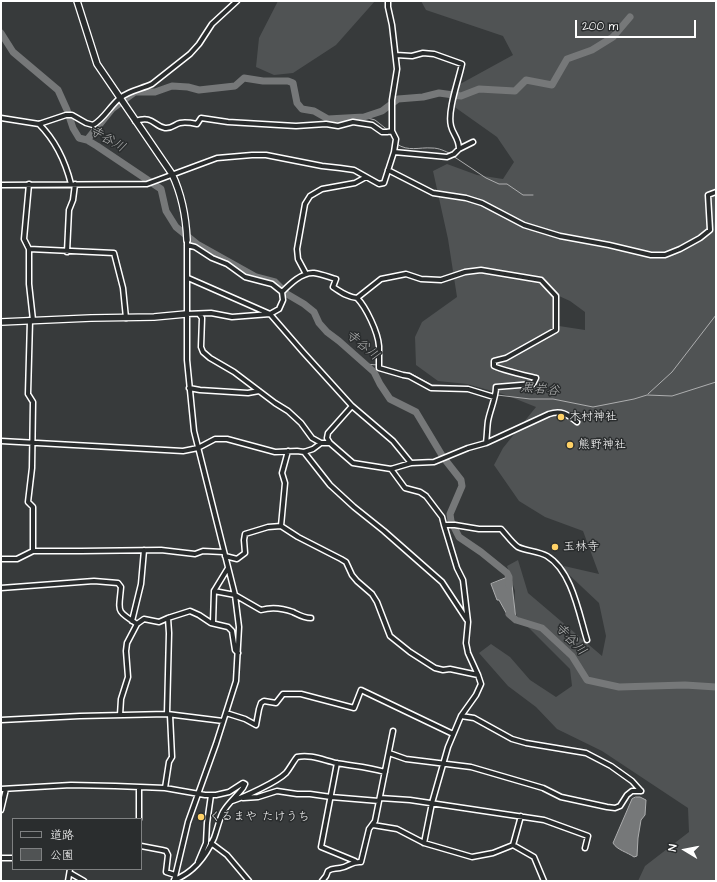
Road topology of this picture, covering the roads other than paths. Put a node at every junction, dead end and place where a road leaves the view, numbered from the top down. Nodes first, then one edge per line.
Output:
1 (77, 1) edge
2 (237, 1) edge
3 (388, 1) edge
4 (396, 55) junction
5 (122, 100) junction
6 (1, 118) edge
7 (136, 121) junction
8 (39, 124) junction
9 (392, 131) junction
10 (473, 142) dead end
11 (459, 149) junction
12 (394, 152) junction
13 (388, 170) junction
14 (172, 174) junction
15 (366, 177) junction
16 (29, 184) junction
17 (73, 184) junction
18 (1, 185) edge
19 (716, 192) edge
20 (187, 243) junction
21 (29, 249) junction
22 (68, 252) junction
23 (306, 274) junction
24 (188, 278) junction
25 (282, 292) junction
26 (357, 298) junction
27 (186, 314) junction
28 (199, 314) junction
29 (270, 314) junction
30 (126, 318) junction
31 (32, 320) junction
32 (1, 322) edge
33 (189, 388) junction
34 (259, 390) junction
35 (495, 395) junction
36 (352, 406) junction
37 (577, 422) dead end
38 (1, 441) edge
39 (32, 442) junction
40 (321, 443) junction
41 (330, 443) junction
42 (486, 443) junction
43 (198, 448) junction
44 (288, 451) junction
45 (304, 452) junction
46 (411, 463) junction
47 (391, 469) junction
48 (444, 525) junction
49 (281, 526) junction
50 (33, 550) junction
51 (144, 550) junction
52 (224, 554) junction
53 (1, 559) edge
54 (228, 568) junction
55 (1, 588) edge
56 (214, 591) junction
57 (235, 595) junction
58 (168, 618) junction
59 (311, 618) dead end
60 (132, 620) junction
61 (468, 622) junction
62 (213, 623) junction
63 (137, 624) junction
64 (587, 640) dead end
65 (238, 653) junction
66 (478, 675) junction
67 (226, 714) junction
68 (120, 715) junction
69 (168, 715) junction
70 (461, 716) junction
71 (1, 720) edge
72 (223, 721) junction
73 (393, 731) dead end
74 (453, 734) junction
75 (389, 753) junction
76 (337, 763) junction
77 (444, 763) junction
78 (385, 772) junction
79 (139, 787) junction
80 (166, 788) junction
81 (1, 789) edge
82 (6, 789) junction
83 (197, 793) junction
84 (211, 795) junction
85 (331, 797) junction
86 (242, 798) junction
87 (380, 799) junction
88 (232, 801) junction
89 (432, 803) junction
90 (1, 810) edge
91 (521, 816) junction
92 (139, 818) edge
93 (373, 825) junction
94 (210, 844) junction
95 (424, 844) junction
96 (513, 845) junction
97 (142, 846) edge
98 (585, 848) dead end
99 (1, 858) edge
100 (12, 858) edge
101 (355, 862) junction
102 (197, 864) junction
103 (70, 871) edge
104 (174, 879) edge
105 (68, 881) edge
106 (84, 881) edge
107 (248, 881) edge
108 (322, 881) edge
109 (544, 881) edge

1 - 5 street
2 - 5 street
3 - 4 street
4 - 9 street
4 - 11 street
5 - 7 street
5 - 8 street
6 - 8 street
7 - 9 street
7 - 14 street
8 - 17 street
9 - 12 street
10 - 11 street
11 - 12 street
12 - 13 street
13 - 15 street
13 - 19 street
14 - 15 street
14 - 17 street
14 - 20 street
15 - 23 street
16 - 17 street
16 - 18 street
16 - 21 street
17 - 22 street
20 - 24 street
20 - 25 street
21 - 22 street
21 - 31 street
22 - 30 street
23 - 25 street
23 - 26 street
24 - 27 street
24 - 29 street
25 - 29 street
26 - 35 street
26 - 35 street
27 - 28 street
27 - 30 street
27 - 33 street
28 - 29 street
28 - 34 street
29 - 36 street
30 - 31 street
31 - 32 street
31 - 39 street
33 - 34 street
33 - 43 street
34 - 40 street
35 - 42 street
36 - 41 street
36 - 46 street
37 - 42 street
38 - 39 street
39 - 43 street
39 - 50 street
40 - 41 street
40 - 45 street
41 - 47 street
42 - 46 street
43 - 44 street
43 - 52 street
44 - 45 street
44 - 49 street
45 - 61 street
46 - 47 street
47 - 48 street
48 - 61 street
48 - 64 street
49 - 52 street
49 - 66 street
50 - 51 street
50 - 53 street
51 - 52 street
51 - 60 street
52 - 54 street
54 - 56 street
54 - 57 street
55 - 60 street
56 - 57 street
56 - 62 street
57 - 59 street
57 - 65 street
58 - 62 street
58 - 63 street
58 - 69 street
60 - 63 street
61 - 66 street
62 - 65 street
63 - 68 street
65 - 67 street
66 - 70 street
67 - 72 street
67 - 74 street
68 - 69 street
68 - 71 street
69 - 72 street
69 - 80 street
70 - 74 street
70 - 77 street
72 - 83 street
73 - 75 street
74 - 77 street
75 - 77 street
75 - 78 street
76 - 78 street
76 - 85 street
76 - 86 street
77 - 89 street
78 - 87 street
79 - 80 street
79 - 82 street
79 - 92 street
80 - 83 street
81 - 82 street
82 - 90 street
83 - 84 street
83 - 104 street
84 - 88 street
84 - 102 street
85 - 86 street
85 - 87 street
85 - 101 street
86 - 88 street
87 - 89 street
87 - 93 street
88 - 94 street
89 - 91 street
89 - 95 street
91 - 96 street
91 - 98 street
93 - 95 street
93 - 101 street
94 - 102 street
94 - 107 street
95 - 96 street
96 - 109 street
97 - 104 street
99 - 100 street
101 - 108 street
102 - 104 street
103 - 105 street
103 - 106 street

